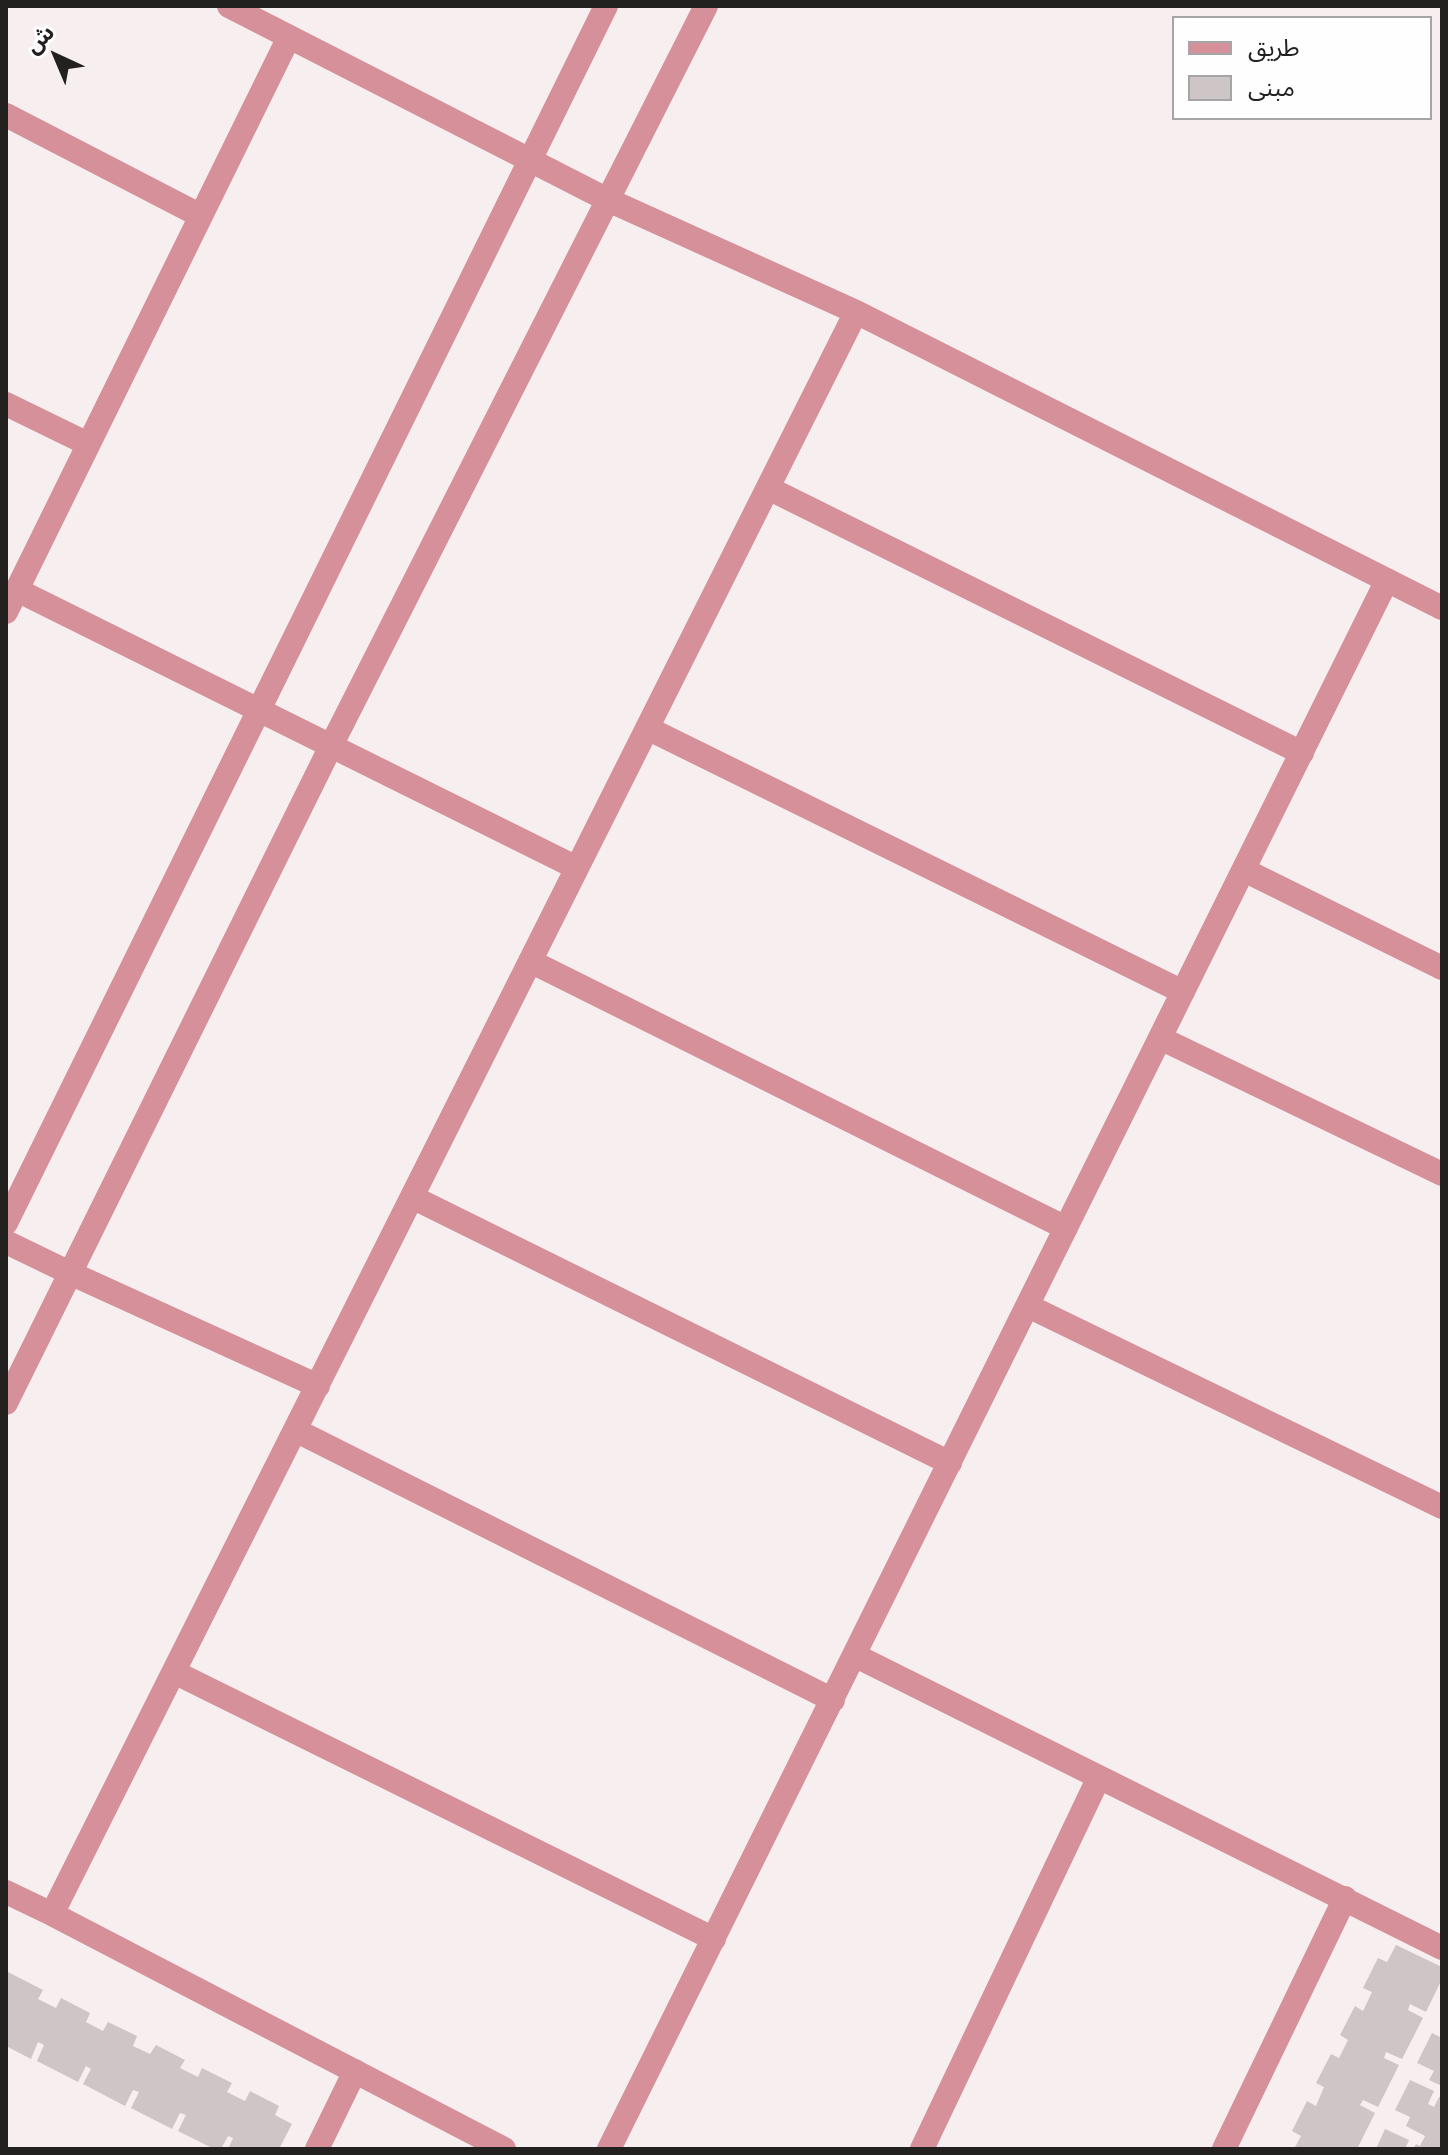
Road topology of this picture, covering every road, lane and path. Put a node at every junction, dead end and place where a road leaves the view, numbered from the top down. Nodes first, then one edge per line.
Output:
1 (229, 6) edge
2 (606, 6) edge
3 (706, 6) edge
4 (289, 37) junction
5 (6, 115) edge
6 (530, 161) junction
7 (606, 199) junction
8 (201, 216) junction
9 (856, 312) junction
10 (6, 404) edge
11 (88, 444) junction
12 (768, 488) junction
13 (1387, 580) junction
14 (11, 601) edge
15 (1442, 608) edge
16 (258, 711) junction
17 (647, 728) junction
18 (331, 746) junction
19 (1302, 753) junction
20 (577, 868) junction
21 (1244, 870) junction
22 (530, 961) junction
23 (1442, 968) edge
24 (1183, 992) junction
25 (1160, 1038) junction
26 (1442, 1174) edge
27 (412, 1197) junction
28 (6, 1223) edge
29 (1066, 1228) junction
30 (6, 1242) edge
31 (70, 1273) junction
32 (1028, 1306) junction
33 (318, 1386) junction
34 (6, 1403) edge
35 (295, 1430) junction
36 (950, 1463) junction
37 (1442, 1507) edge
38 (854, 1655) junction
39 (174, 1672) junction
40 (833, 1700) junction
41 (1099, 1777) junction
42 (6, 1892) edge
43 (1345, 1898) junction
44 (52, 1914) junction
45 (714, 1939) junction
46 (1442, 1948) edge
47 (355, 2071) junction
48 (317, 2149) edge
49 (504, 2149) edge
50 (609, 2149) edge
51 (922, 2149) edge
52 (1224, 2149) edge

1 - 4 street
2 - 6 street
3 - 7 street
4 - 6 street
4 - 8 street
5 - 8 street
6 - 7 street
6 - 16 street
7 - 9 street
7 - 18 street
8 - 11 street
9 - 12 street
9 - 13 street
10 - 11 street
11 - 14 street
12 - 17 street
12 - 19 street
13 - 15 street
13 - 19 street
14 - 16 street
16 - 18 street
16 - 28 street
17 - 20 street
17 - 24 street
18 - 20 street
18 - 31 street
19 - 21 street
20 - 22 street
21 - 23 street
21 - 24 street
22 - 27 street
22 - 29 street
24 - 25 street
25 - 26 street
25 - 29 street
27 - 33 street
27 - 36 street
29 - 32 street
30 - 31 street
31 - 33 street
31 - 34 street
32 - 36 street
32 - 37 street
33 - 35 street
35 - 39 street
35 - 40 street
36 - 38 street
38 - 40 street
38 - 41 street
39 - 44 street
39 - 45 street
40 - 45 street
41 - 43 street
41 - 51 street
42 - 44 street
43 - 46 street
43 - 52 street
44 - 47 street
45 - 50 street
47 - 48 street
47 - 49 street

